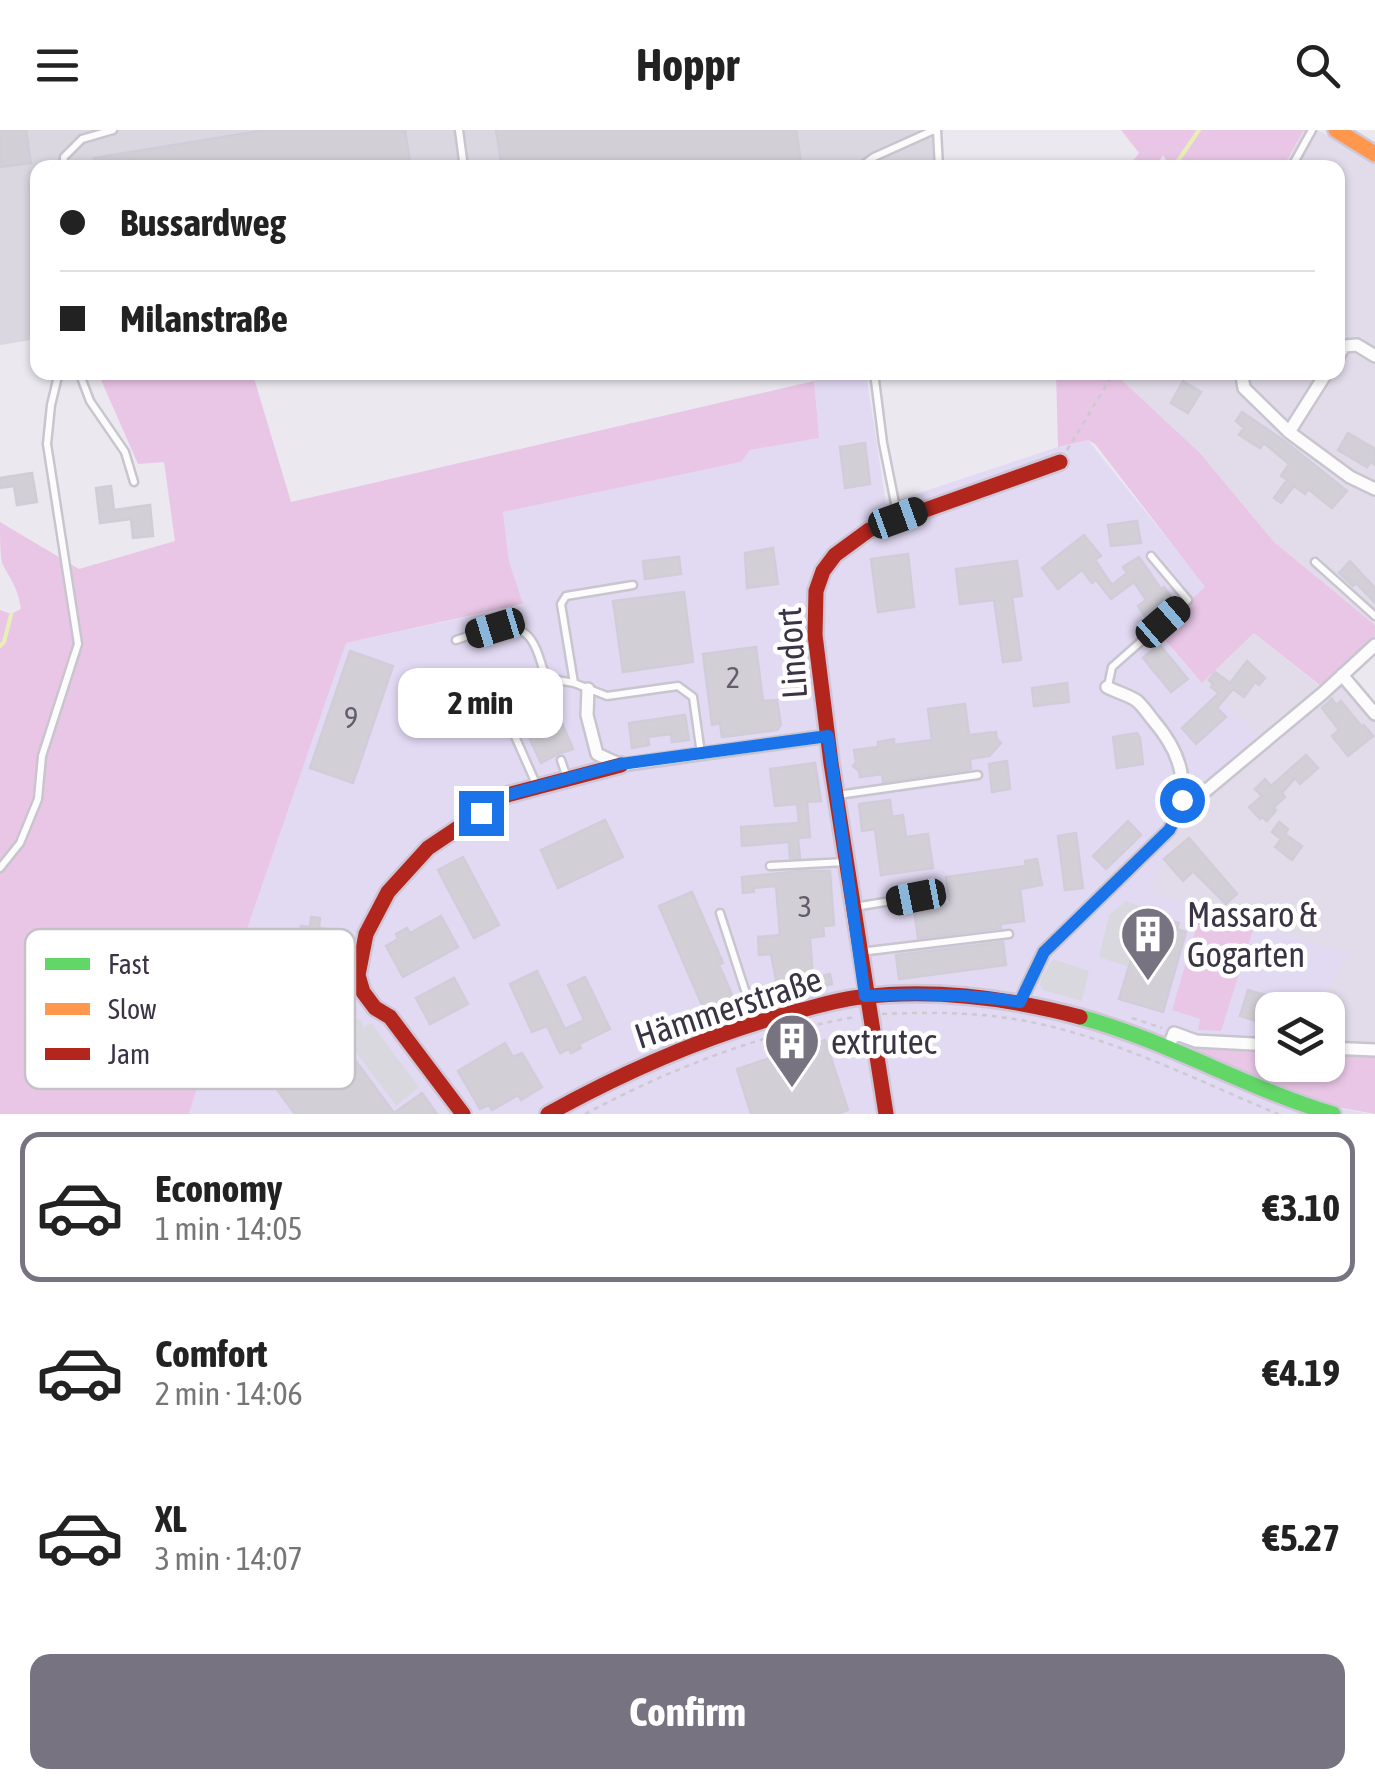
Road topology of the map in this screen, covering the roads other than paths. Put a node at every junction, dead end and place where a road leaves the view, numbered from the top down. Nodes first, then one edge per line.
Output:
1 (113, 130) edge
2 (459, 130) edge
3 (935, 130) edge
4 (1312, 130) edge
5 (1336, 130) edge
6 (1375, 154) edge
7 (64, 160) edge
8 (463, 160) edge
9 (870, 160) edge
10 (938, 160) edge
11 (1295, 160) edge
12 (1345, 346) edge
13 (1375, 356) edge
14 (57, 380) edge
15 (81, 380) edge
16 (875, 380) edge
17 (1243, 380) edge
18 (1323, 380) edge
19 (1289, 432) junction
20 (1060, 462) road end
21 (134, 482) dead end
22 (1375, 489) edge
23 (898, 518) junction
24 (1150, 556) dead end
25 (1315, 562) dead end
26 (633, 586) dead end
27 (1375, 616) edge
28 (456, 640) dead end
29 (1375, 645) edge
30 (1342, 675) junction
31 (574, 683) junction
32 (1108, 688) joint
33 (588, 690) junction
34 (1375, 714) edge
35 (510, 725) dead end
36 (828, 736) junction
37 (701, 754) junction
38 (561, 760) dead end
39 (621, 764) junction
40 (978, 776) dead end
41 (567, 779) junction
42 (538, 787) junction
43 (1203, 793) dead end
44 (836, 795) junction
45 (846, 862) junction
46 (770, 866) dead end
47 (0, 868) edge
48 (916, 897) dead end
49 (852, 908) junction
50 (720, 912) dead end
51 (1010, 934) dead end
52 (859, 952) junction
53 (865, 996) junction
54 (1020, 1002) junction
55 (755, 1022) junction
56 (1255, 1044) edge
57 (1168, 1049) junction
58 (1345, 1049) edge
59 (1375, 1050) edge
60 (463, 1114) edge
61 (548, 1114) edge
62 (886, 1114) edge
63 (1333, 1114) edge

1 - 7 lane
2 - 8 lane
3 - 9 lane
3 - 10 lane
4 - 11 lane
5 - 6 street
12 - 13 street
14 - 47 lane
15 - 21 lane
16 - 23 lane
17 - 19 street
18 - 19 street
19 - 22 street
20 - 23 street, Lindort
23 - 36 street, Lindort
24 - 32 lane
25 - 27 lane
26 - 31 lane
28 - 31 lane
29 - 30 street
30 - 34 street
30 - 43 street
31 - 33 lane
32 - 54 street
33 - 37 lane
33 - 39 street
35 - 42 lane
36 - 37 street
36 - 44 street, Lindort
37 - 39 street
38 - 41 lane
39 - 41 street
40 - 44 lane
41 - 42 street
42 - 60 street
44 - 45 street, Lindort
45 - 46 lane
45 - 49 street, Lindort
48 - 49 lane
49 - 52 street, Lindort
50 - 55 lane
51 - 52 lane
52 - 53 street, Lindort
53 - 54 street, Hämmerstraße
53 - 55 street, Hämmerstraße
53 - 62 street, Lindort
54 - 57 street, Hämmerstraße
55 - 61 street, Hämmerstraße
56 - 57 street
57 - 63 street, Hämmerstraße
58 - 59 street

